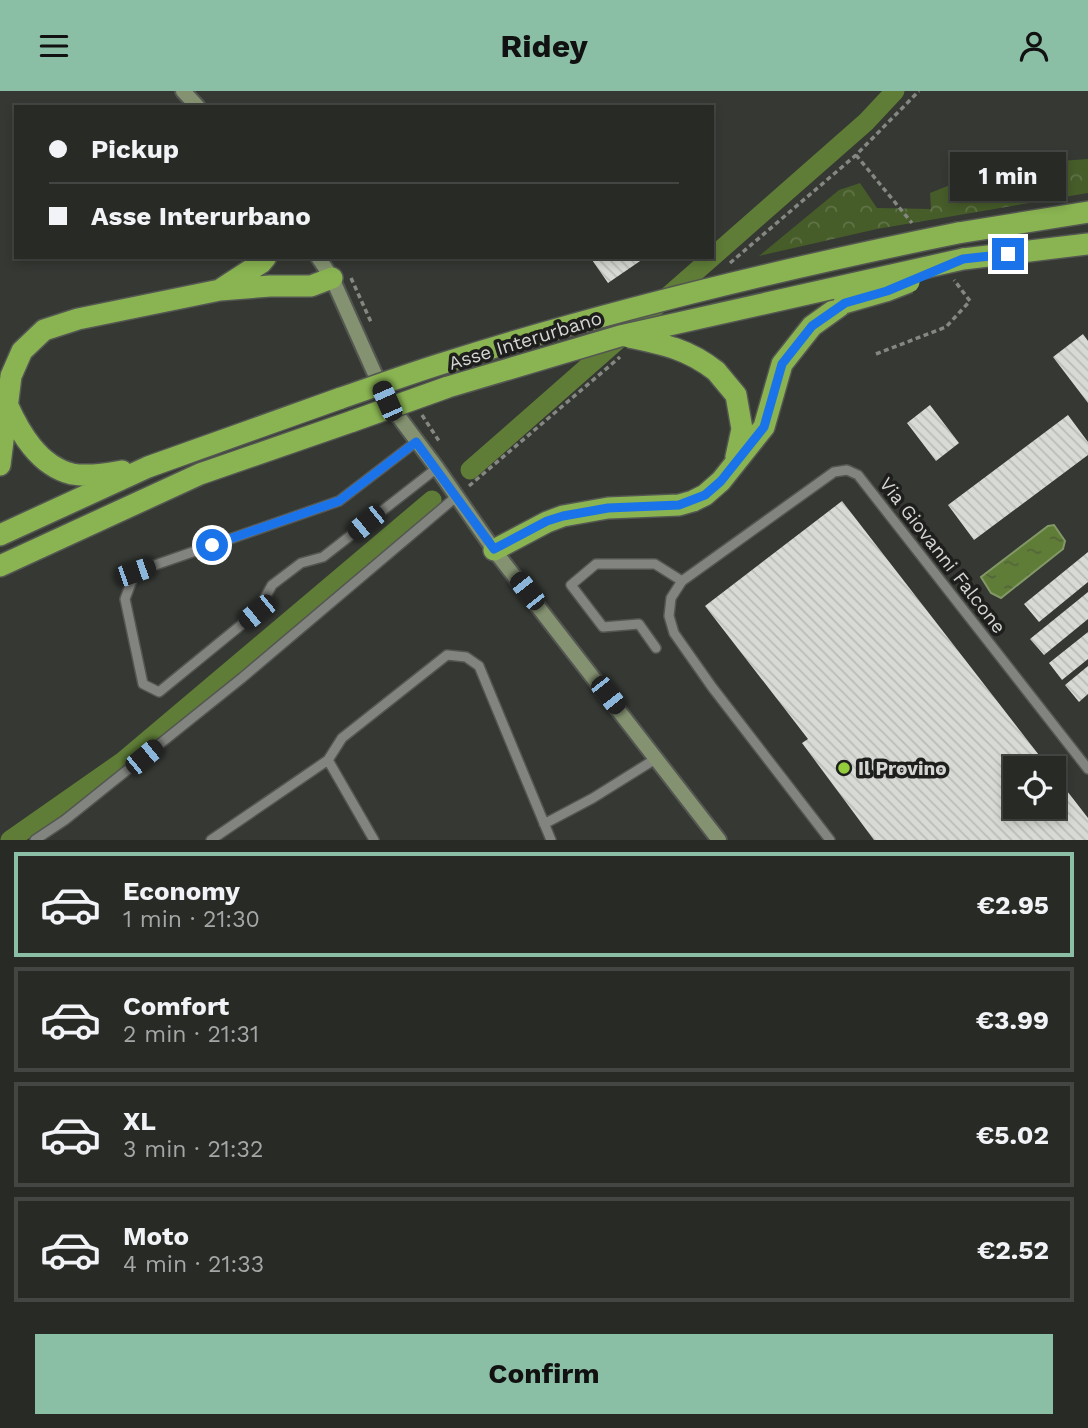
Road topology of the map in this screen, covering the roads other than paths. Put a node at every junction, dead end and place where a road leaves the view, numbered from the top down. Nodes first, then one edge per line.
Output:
1 (183, 91) edge
2 (196, 105) edge
3 (1088, 212) edge
4 (1088, 244) edge
5 (264, 259) edge
6 (319, 259) edge
7 (963, 259) junction
8 (332, 278) junction
9 (220, 290) junction
10 (620, 336) junction
11 (7, 404) junction
12 (416, 442) junction
13 (734, 463) junction
14 (0, 465) edge
15 (148, 467) junction
16 (437, 468) junction
17 (457, 496) junction
18 (0, 535) edge
19 (494, 549) junction
20 (0, 566) edge
21 (682, 581) junction
22 (656, 648) dead end
23 (656, 758) junction
24 (328, 760) junction
25 (1088, 769) edge
26 (544, 824) junction
27 (827, 837) edge
28 (35, 840) edge
29 (211, 840) edge
30 (374, 840) edge
31 (551, 840) edge
32 (719, 840) edge
33 (816, 840) edge

1 - 2 street
3 - 15 highway, Asse Interurbano, bridge
4 - 7 highway, Asse Interurbano
5 - 9 highway
6 - 8 street
7 - 10 highway, Asse Interurbano, bridge
7 - 13 highway, bridge
8 - 9 highway
8 - 12 street
9 - 11 highway
10 - 13 highway, bridge
10 - 20 highway, Asse Interurbano, bridge
11 - 14 highway
11 - 15 highway
12 - 16 street
12 - 16 lane
13 - 19 highway
15 - 18 highway, Asse Interurbano
16 - 17 street
17 - 19 street
17 - 28 lane
19 - 23 street
21 - 22 lane
21 - 25 lane, Via Giovanni Falcone
21 - 27 lane
23 - 26 lane
23 - 32 street
24 - 26 lane
24 - 29 lane
24 - 30 lane
26 - 31 lane
27 - 33 lane

